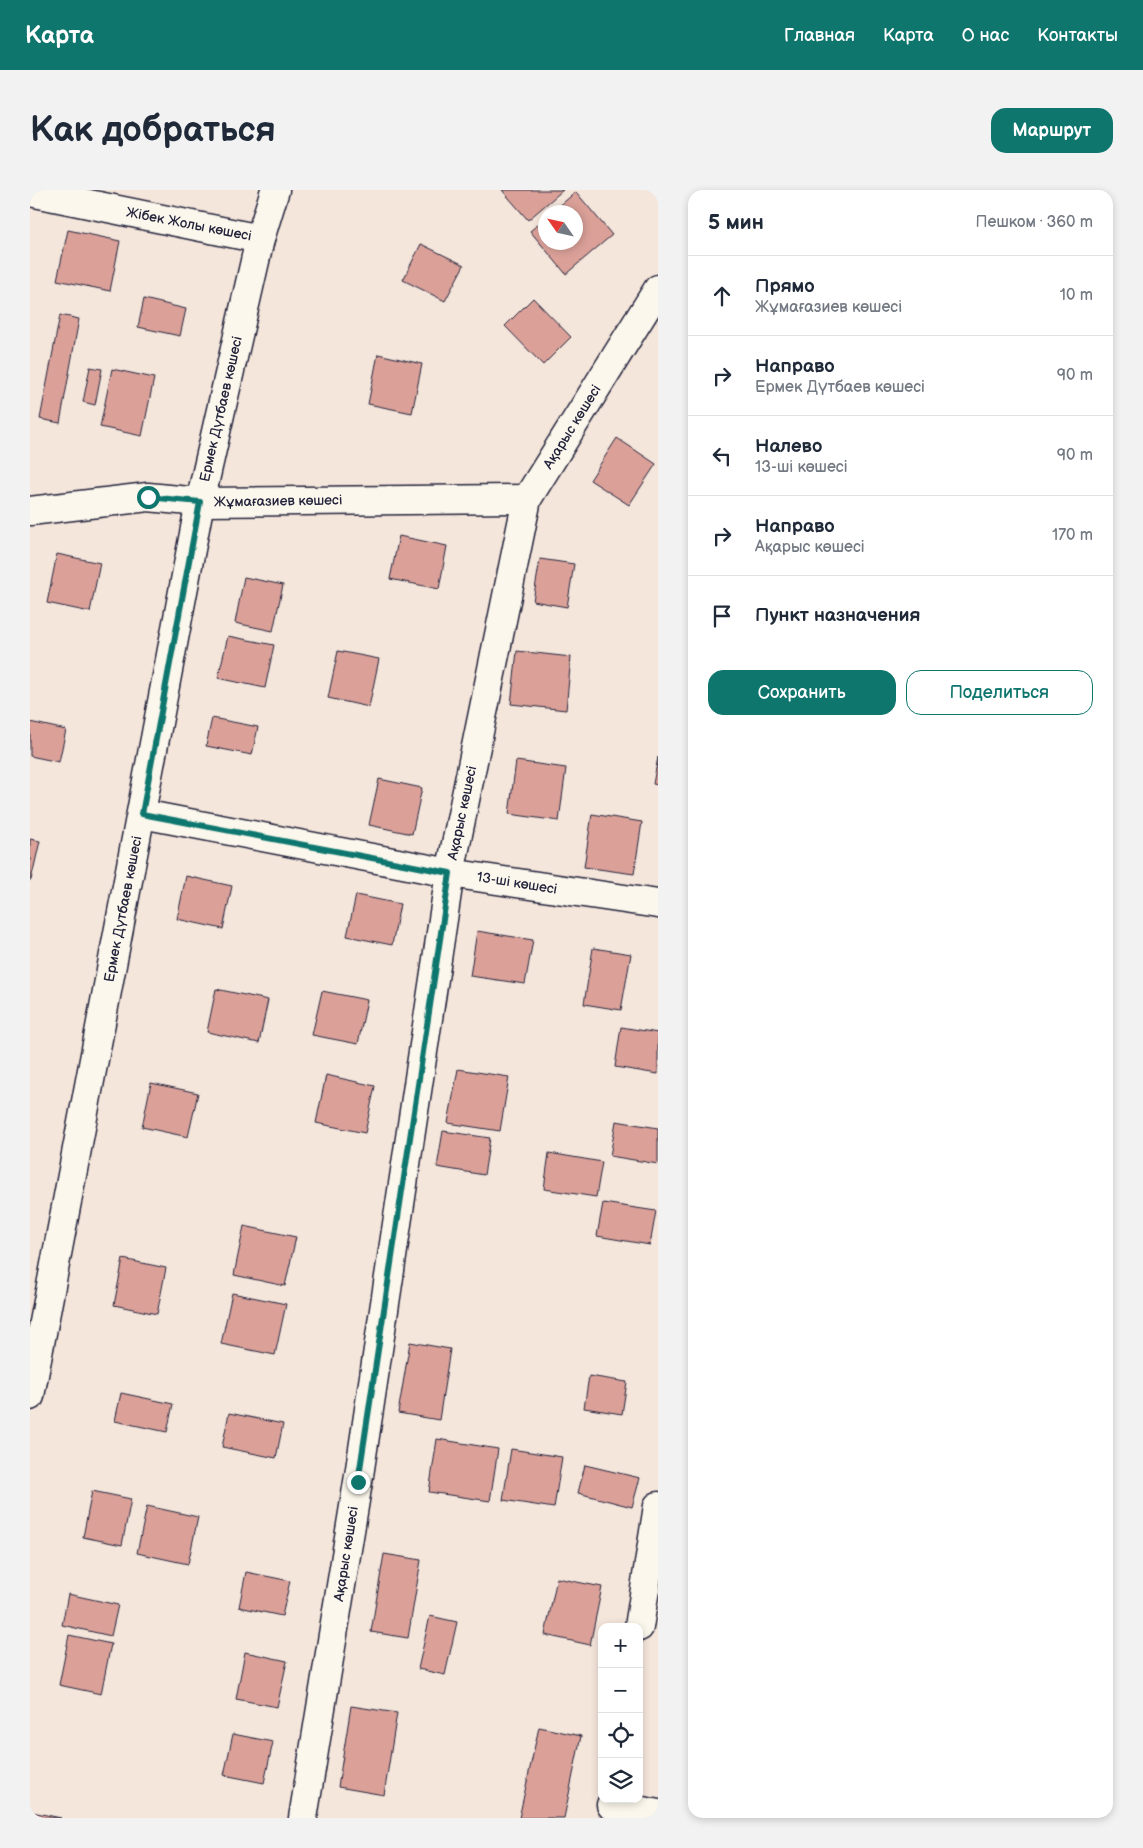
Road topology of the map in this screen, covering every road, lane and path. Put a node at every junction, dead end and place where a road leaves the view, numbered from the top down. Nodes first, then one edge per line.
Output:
1 (275, 190) edge
2 (30, 192) edge
3 (260, 238) junction
4 (658, 289) edge
5 (527, 499) junction
6 (200, 502) junction
7 (30, 512) edge
8 (142, 814) junction
9 (450, 873) junction
10 (658, 904) edge
11 (30, 1396) edge
12 (658, 1506) edge
13 (640, 1623) edge
14 (610, 1808) edge
15 (658, 1814) edge
16 (303, 1818) edge

1 - 3 street, Ермек Дүтбаев көшесi
2 - 3 street, Жібек Жолы көшесі
3 - 6 street, Ермек Дүтбаев көшесi
4 - 5 street, Ақарыс көшесi
5 - 6 street, Жұмағазиев көшесі
5 - 9 street, Ақарыс көшесi
6 - 7 street, Жұмағазиев көшесі
6 - 8 street, Ермек Дүтбаев көшесi
8 - 9 street, 13-ші көшесi
8 - 11 street, Ермек Дүтбаев көшесi
9 - 10 street, 13-ші көшесi
9 - 16 street, Ақарыс көшесi
12 - 13 street
14 - 15 street

